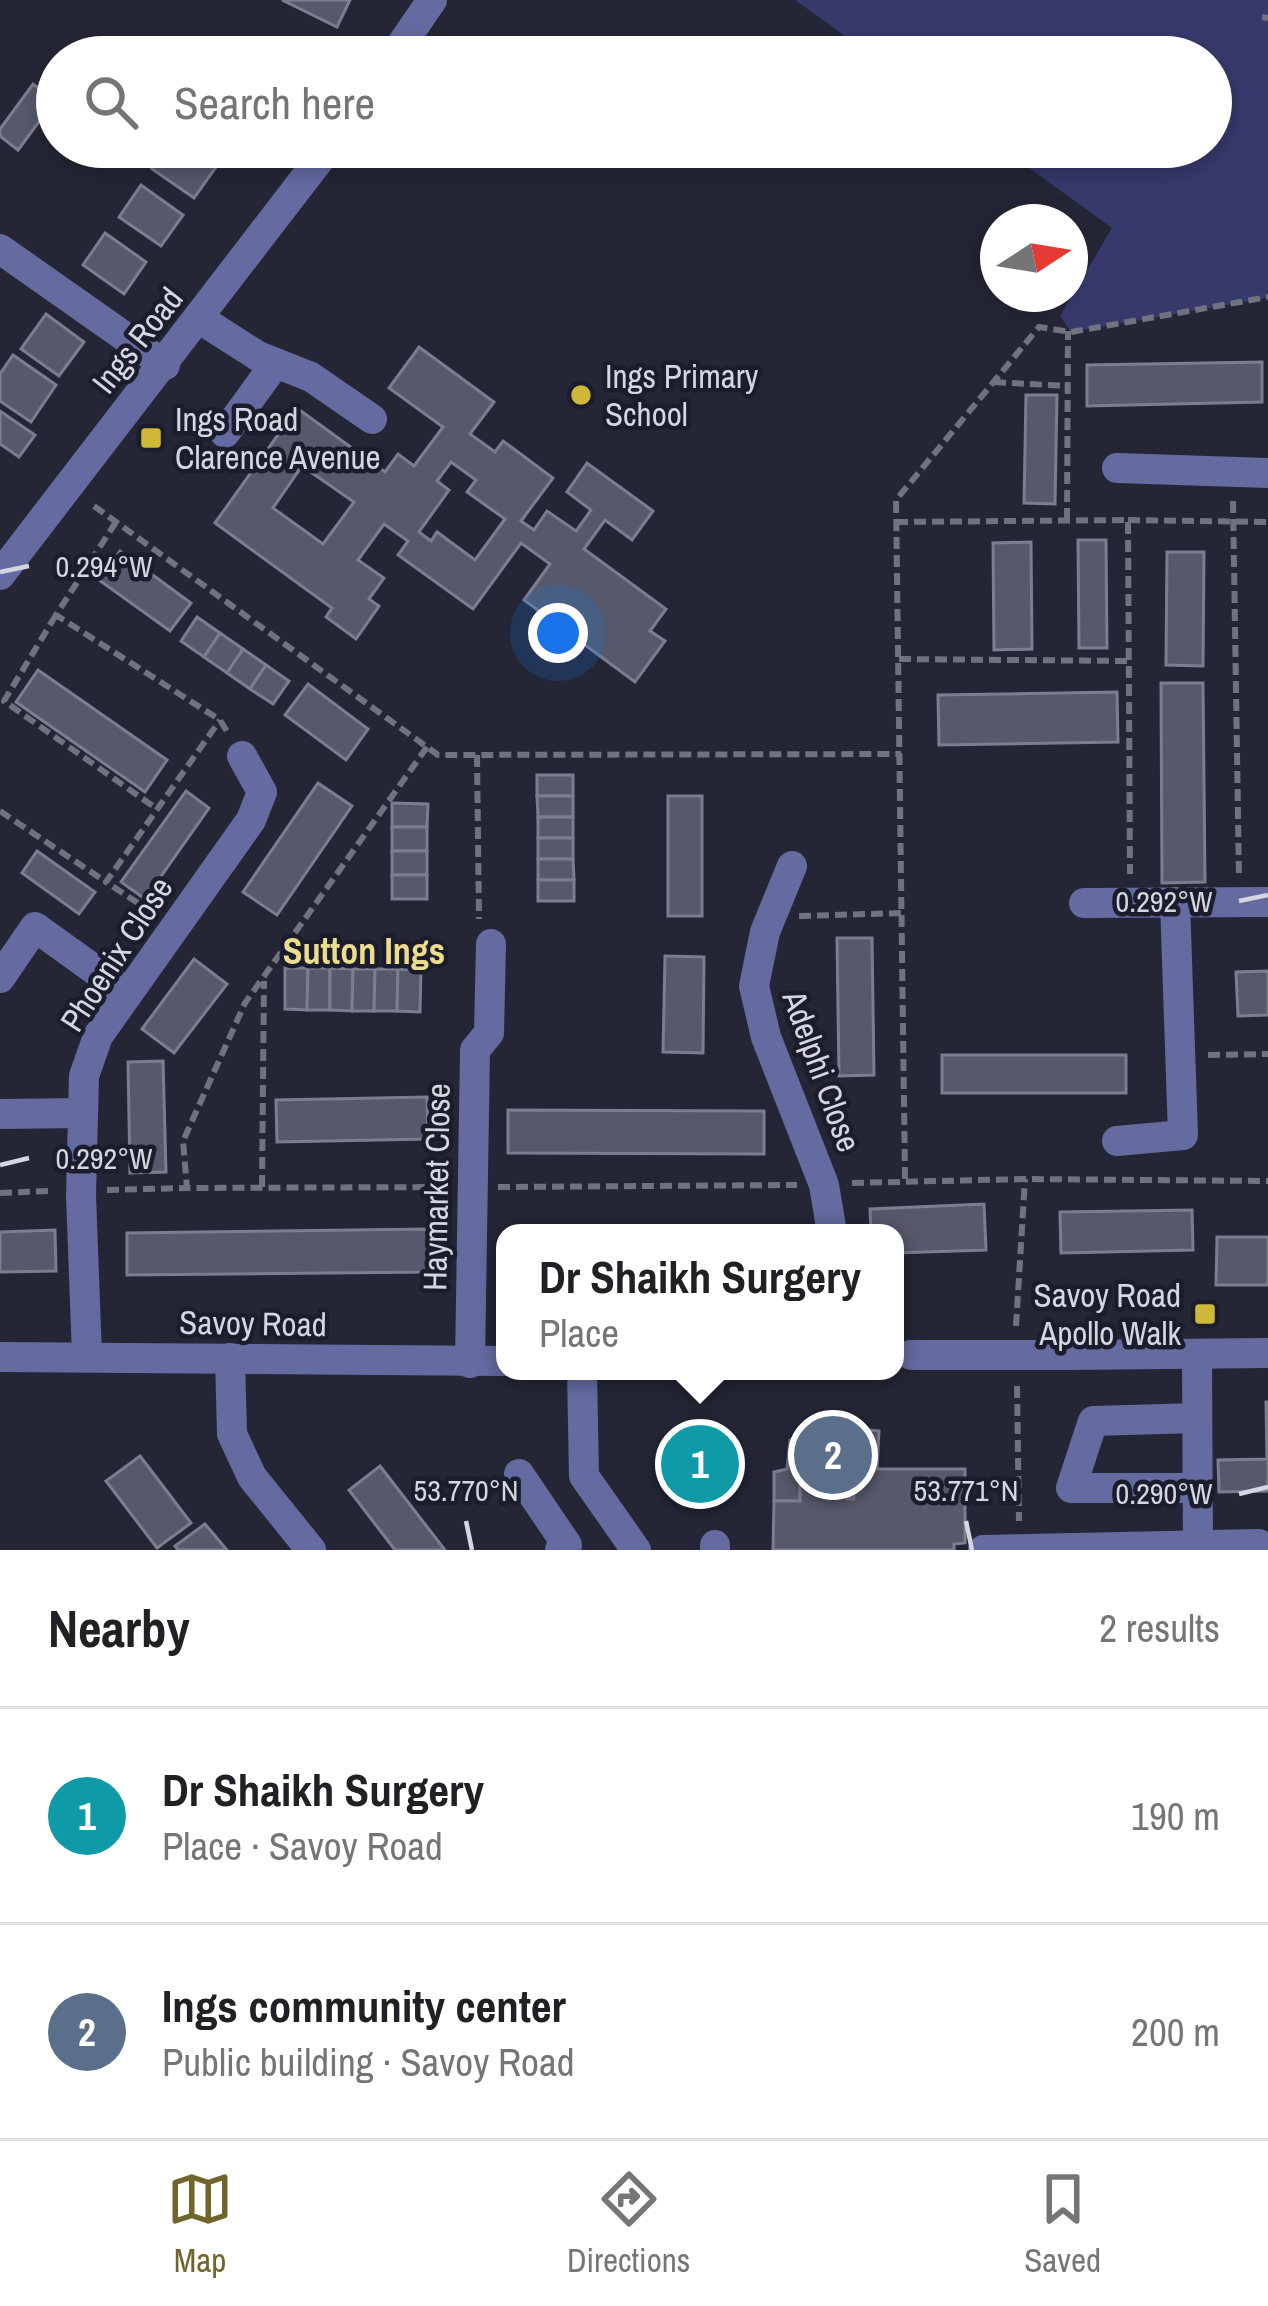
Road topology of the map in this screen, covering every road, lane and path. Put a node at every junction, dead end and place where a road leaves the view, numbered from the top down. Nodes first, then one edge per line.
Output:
1 (432, 0) edge
2 (407, 36) edge
3 (313, 168) edge
4 (0, 248) edge
5 (1268, 297) edge
6 (200, 319) junction
7 (1068, 331) junction
8 (275, 364) junction
9 (165, 365) junction
10 (994, 382) junction
11 (1067, 386) junction
12 (372, 419) dead end
13 (225, 433) dead end
14 (1117, 468) dead end
15 (1232, 473) junction
16 (1268, 473) edge
17 (94, 506) dead end
18 (1128, 520) junction
19 (1067, 521) junction
20 (1233, 521) junction
21 (1268, 521) edge
22 (116, 522) junction
23 (896, 522) junction
24 (0, 575) edge
25 (56, 615) junction
26 (899, 659) junction
27 (1130, 661) junction
28 (2, 705) edge
29 (220, 720) junction
30 (427, 747) junction
31 (901, 754) junction
32 (477, 755) junction
33 (242, 756) joint
34 (157, 809) junction
35 (0, 811) edge
36 (792, 866) dead end
37 (106, 882) junction
38 (1130, 902) junction
39 (1175, 902) junction
40 (1254, 902) edge
41 (1084, 903) dead end
42 (903, 913) junction
43 (771, 917) junction
44 (175, 927) junction
45 (491, 944) joint
46 (0, 978) edge
47 (264, 978) junction
48 (127, 993) junction
49 (1268, 1054) edge
50 (1180, 1055) junction
51 (83, 1113) junction
52 (0, 1114) edge
53 (1117, 1141) dead end
54 (905, 1179) junction
55 (1025, 1179) junction
56 (1268, 1181) edge
57 (824, 1185) junction
58 (262, 1187) junction
59 (471, 1187) junction
60 (187, 1188) junction
61 (101, 1190) dead end
62 (830, 1224) edge
63 (1016, 1326) dead end
64 (1268, 1354) edge
65 (904, 1355) edge
66 (1197, 1355) junction
67 (87, 1357) junction
68 (0, 1358) edge
69 (230, 1358) junction
70 (496, 1362) edge
71 (470, 1363) junction
72 (582, 1380) edge
73 (1017, 1386) dead end
74 (1197, 1418) junction
75 (519, 1474) dead end
76 (1198, 1488) junction
77 (1258, 1544) dead end
78 (566, 1548) edge
79 (1019, 1548) edge
80 (1198, 1548) edge
81 (311, 1550) edge
82 (636, 1550) edge
83 (983, 1550) edge

1 - 2 street
3 - 6 street, Ings Road
4 - 9 street
5 - 7 path
6 - 8 street
6 - 9 street, Ings Road
7 - 10 path
7 - 11 path
8 - 12 street
8 - 13 street
9 - 24 street, Ings Road
10 - 11 path
10 - 23 path
11 - 19 path
14 - 15 street
15 - 16 street
15 - 20 path
17 - 22 path
18 - 19 path
18 - 20 path
18 - 27 path
19 - 23 path
20 - 21 path
20 - 40 path
22 - 25 path
22 - 30 path
23 - 26 path
25 - 28 path
25 - 29 path
26 - 27 path
26 - 31 path
27 - 38 path
28 - 34 path
29 - 33 path
29 - 34 path
30 - 32 path
30 - 47 path
31 - 32 path
31 - 42 path
32 - 45 path
33 - 44 street, Phoenix Close
34 - 37 path
35 - 37 path
36 - 43 street, Adelphi Close
37 - 44 path
38 - 39 street
38 - 41 street
39 - 40 street
39 - 50 street
42 - 43 path
42 - 54 path
43 - 57 street, Adelphi Close
44 - 48 street, Phoenix Close
45 - 59 street, Haymarket Close
46 - 48 street
47 - 58 path
47 - 60 path
48 - 51 street, Phoenix Close
49 - 50 path
50 - 53 street
51 - 52 street
51 - 67 street, Phoenix Close
54 - 55 path
54 - 57 path
55 - 56 path
55 - 63 path
57 - 59 path
57 - 62 street, Adelphi Close
58 - 59 path
58 - 60 path
59 - 71 street, Haymarket Close
60 - 61 path
64 - 66 street
65 - 66 street, bridge
66 - 74 street
67 - 68 street, Savoy Road
67 - 69 street, Savoy Road
69 - 71 street, Savoy Road
69 - 81 street
70 - 71 street, Savoy Road
72 - 82 street
73 - 79 path
74 - 76 street
74 - 76 street
75 - 78 street
76 - 80 street
77 - 80 street
79 - 80 street
79 - 83 street

